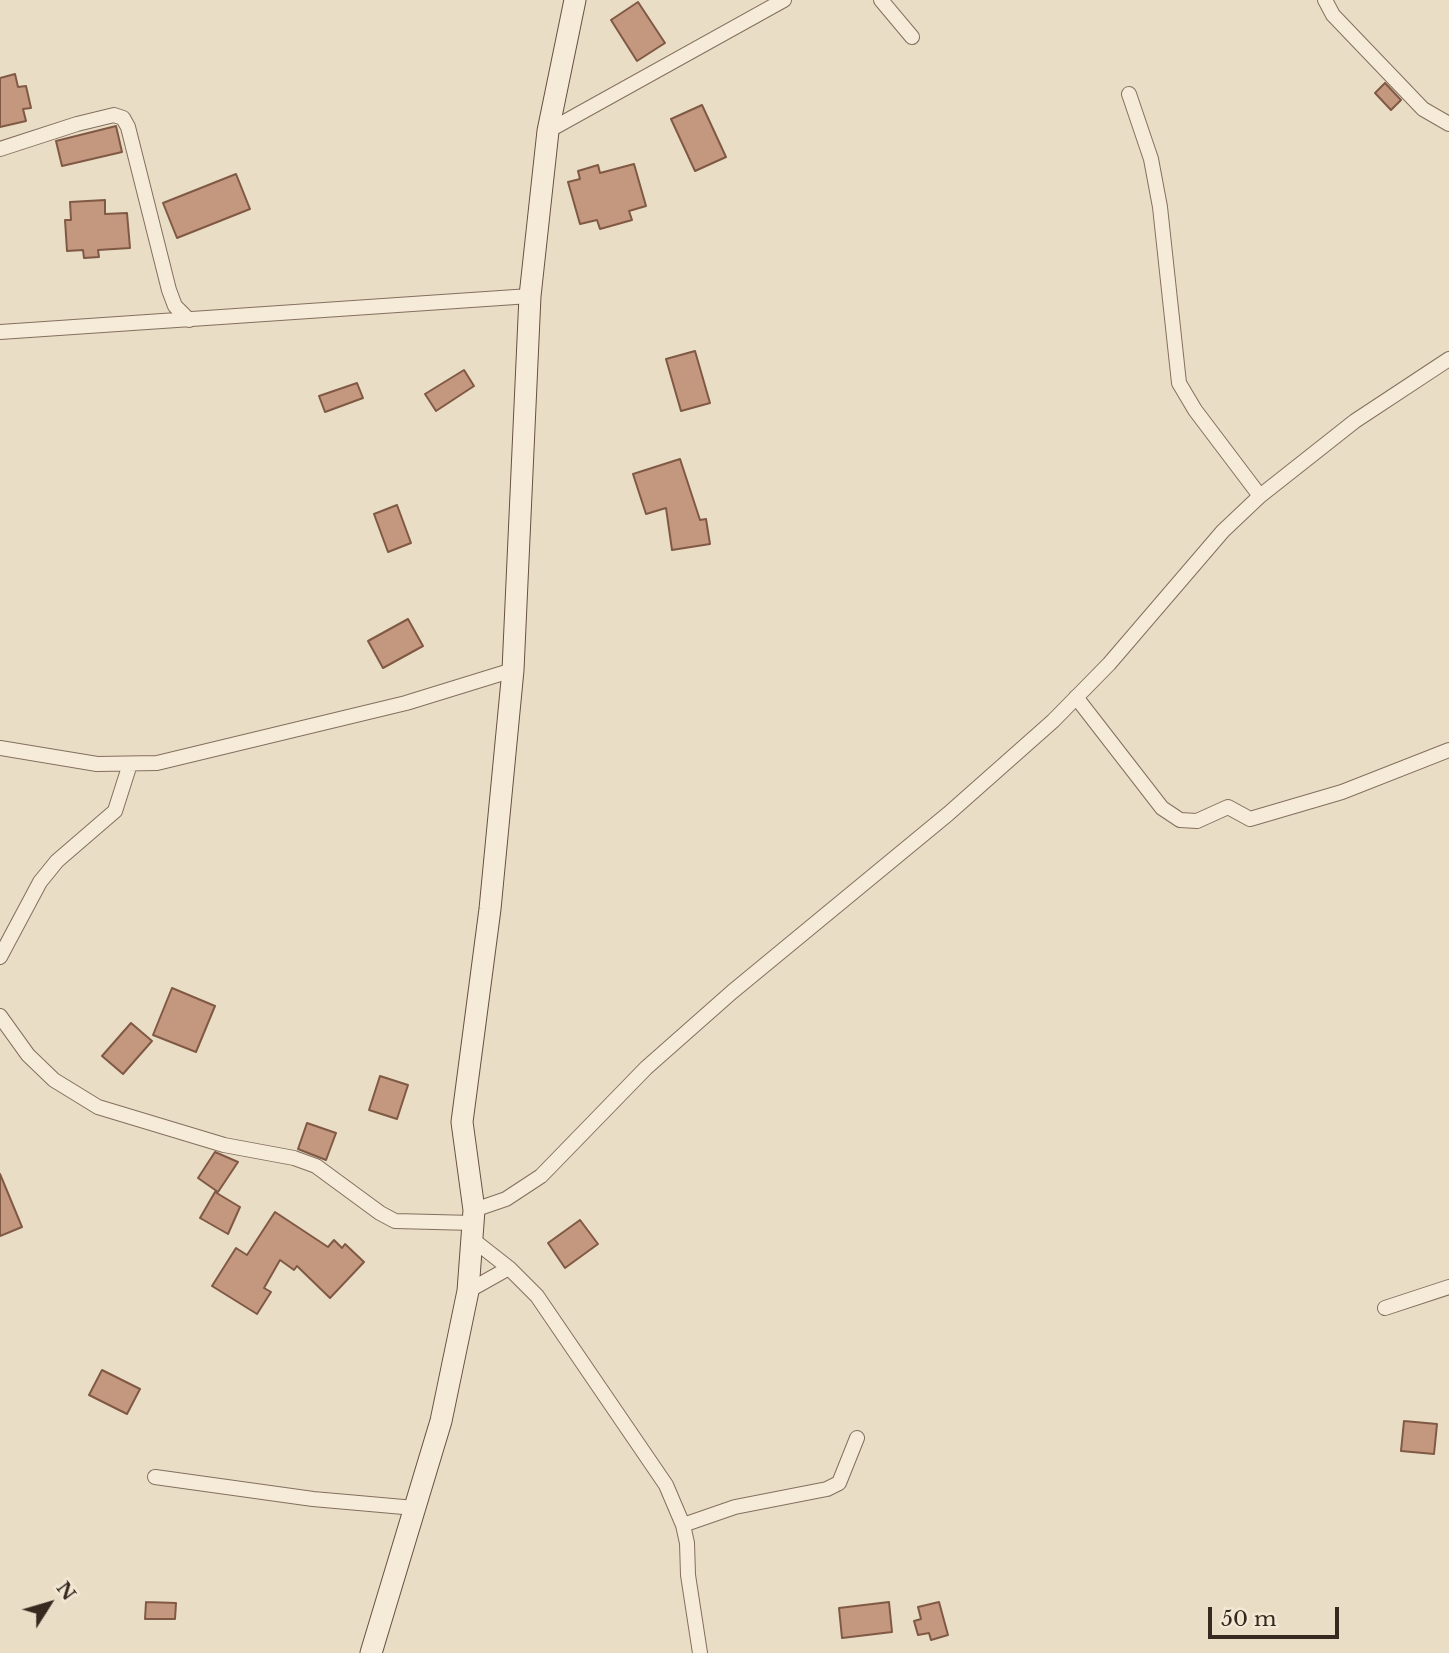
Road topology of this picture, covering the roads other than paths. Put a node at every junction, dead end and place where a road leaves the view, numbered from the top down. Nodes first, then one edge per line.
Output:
1 (575, 0) edge
2 (784, 0) edge
3 (881, 0) edge
4 (1325, 0) edge
5 (912, 37) dead end
6 (1129, 94) dead end
7 (1449, 124) edge
8 (548, 131) junction
9 (0, 149) edge
10 (530, 296) junction
11 (188, 320) junction
12 (0, 332) edge
13 (1449, 359) edge
14 (1260, 496) junction
15 (513, 670) junction
16 (1076, 697) junction
17 (0, 748) edge
18 (1449, 750) edge
19 (130, 764) junction
20 (0, 957) edge
21 (0, 1016) edge
22 (473, 1224) junction
23 (509, 1268) junction
24 (1449, 1287) edge
25 (468, 1291) junction
26 (1385, 1308) dead end
27 (857, 1438) dead end
28 (155, 1477) dead end
29 (415, 1508) junction
30 (684, 1525) junction
31 (371, 1653) edge
32 (700, 1653) edge

1 - 8 street
2 - 8 street
3 - 5 street
4 - 7 street
6 - 14 street
8 - 10 street
9 - 11 street
10 - 11 street
10 - 15 street
11 - 12 street
13 - 14 street
14 - 16 street
15 - 19 street
15 - 22 street
16 - 18 street
16 - 22 street
17 - 19 street
19 - 20 street
21 - 22 street
22 - 23 street
22 - 25 street
23 - 25 street
23 - 30 street
24 - 26 street
25 - 29 street
27 - 30 street
28 - 29 street
29 - 31 street
30 - 32 street

